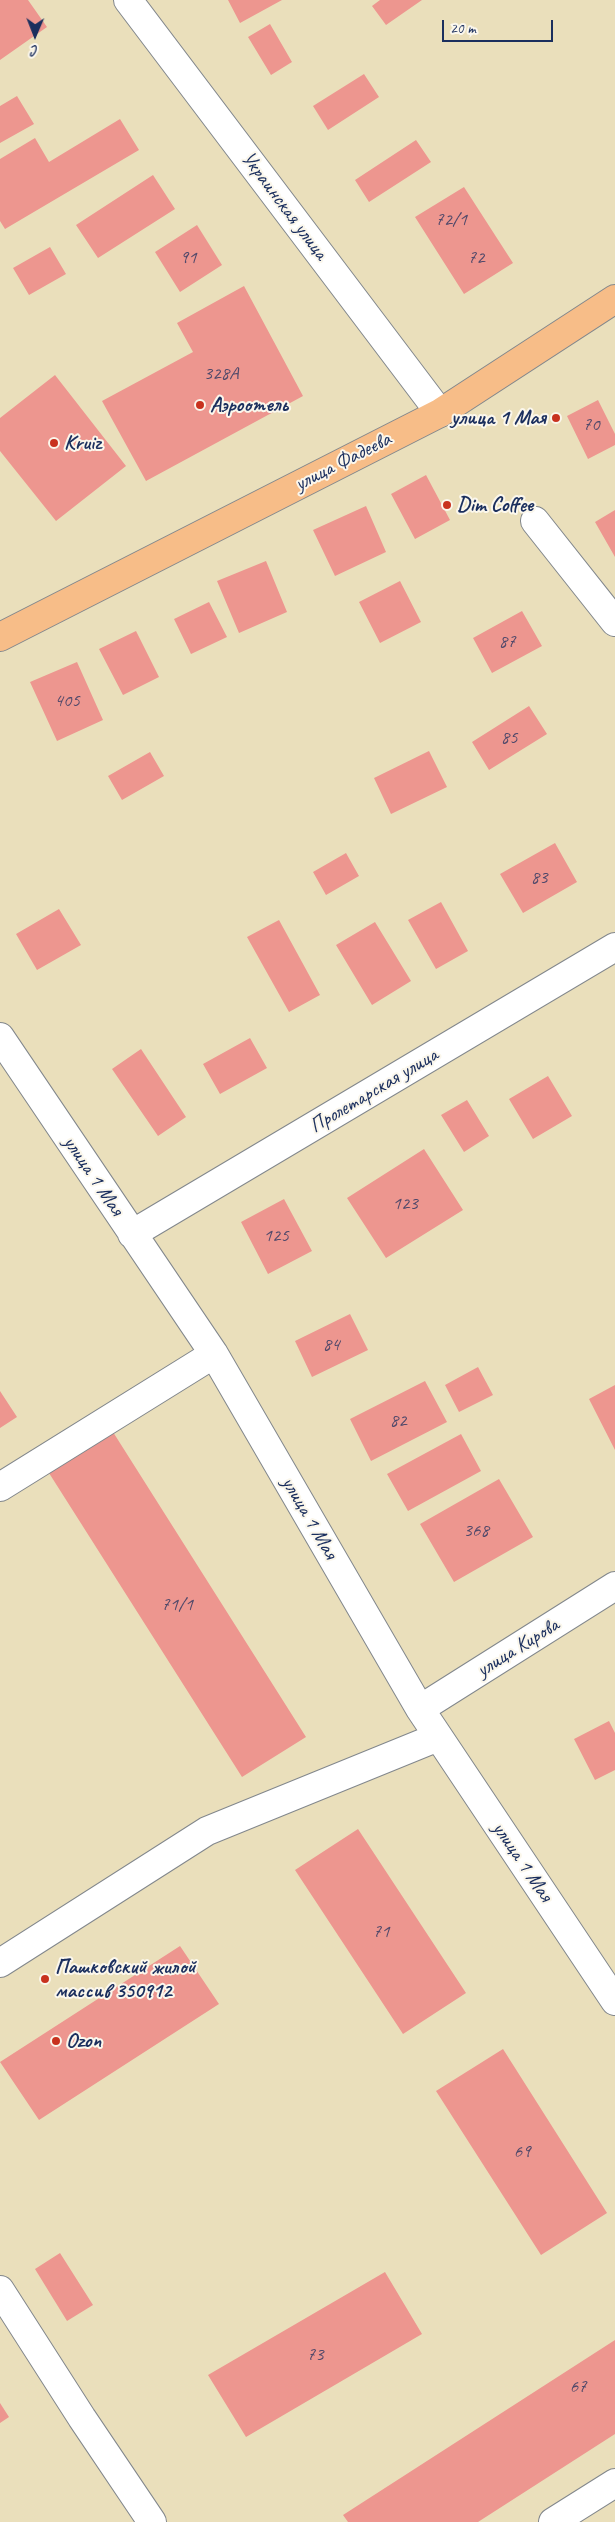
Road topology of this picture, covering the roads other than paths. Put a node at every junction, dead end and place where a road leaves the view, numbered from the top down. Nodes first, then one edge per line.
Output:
1 (128, 0) edge
2 (615, 299) edge
3 (440, 413) junction
4 (535, 521) dead end
5 (60, 605) junction
6 (0, 622) edge
7 (615, 622) edge
8 (0, 637) edge
9 (615, 947) edge
10 (0, 1037) edge
11 (132, 1234) junction
12 (214, 1354) junction
13 (0, 1486) edge
14 (615, 1586) edge
15 (420, 1709) junction
16 (438, 1737) junction
17 (0, 1963) edge
18 (615, 2001) edge
19 (0, 2290) edge
20 (615, 2483) edge
21 (152, 2522) edge
22 (553, 2522) edge

1 - 3 street, Украинская улица
2 - 3 main road, улица Фадеева
3 - 5 main road, улица Фадеева
4 - 7 street
5 - 6 main road, улица Фадеева
5 - 8 main road, улица Фадеева
9 - 11 street, Пролетарская улица
10 - 11 street, улица 1 Мая
11 - 12 street, улица 1 Мая
12 - 13 street
12 - 15 street, улица 1 Мая
14 - 15 street, улица Кирова
15 - 16 street, улица 1 Мая
16 - 17 street
16 - 18 street, улица 1 Мая
19 - 21 street
20 - 22 street

